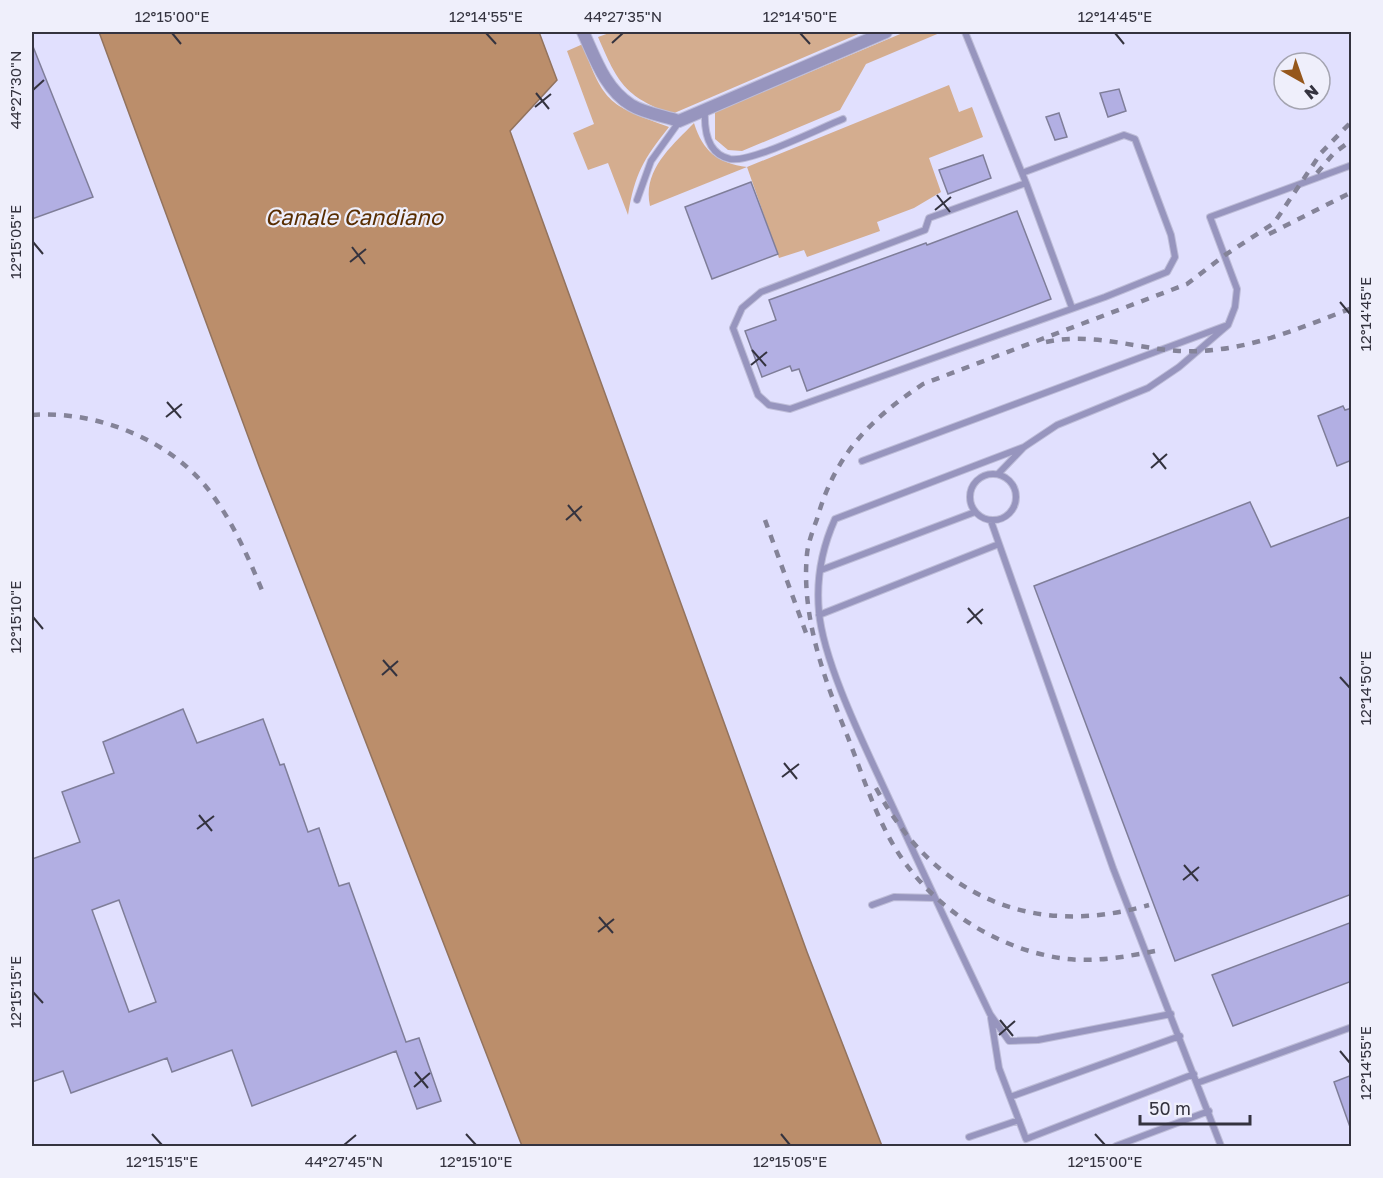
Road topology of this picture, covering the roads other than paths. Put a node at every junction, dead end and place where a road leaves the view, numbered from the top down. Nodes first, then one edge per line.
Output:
1 (584, 32) edge
2 (886, 32) edge
3 (965, 32) edge
4 (705, 110) junction
5 (843, 119) dead end
6 (679, 121) junction
7 (1352, 165) edge
8 (1022, 173) junction
9 (1026, 183) junction
10 (637, 200) dead end
11 (1072, 308) junction
12 (1228, 325) junction
13 (1024, 447) junction
14 (862, 461) dead end
15 (998, 474) junction
16 (975, 512) junction
17 (991, 521) junction
18 (999, 544) junction
19 (820, 570) junction
20 (819, 615) junction
21 (935, 898) junction
22 (872, 905) dead end
23 (990, 1014) junction
24 (1171, 1014) junction
25 (1352, 1027) edge
26 (1180, 1036) junction
27 (1194, 1074) junction
28 (1197, 1083) junction
29 (1010, 1097) junction
30 (1209, 1112) junction
31 (1019, 1120) junction
32 (969, 1137) dead end
33 (1116, 1146) edge
34 (1221, 1146) edge

1 - 6 street
2 - 4 street
3 - 8 lane
4 - 5 lane
4 - 6 street
6 - 10 lane
7 - 12 lane
8 - 9 lane
8 - 11 lane
9 - 11 lane
9 - 11 lane
12 - 13 lane
12 - 14 lane
13 - 15 lane
13 - 19 lane
15 - 16 lane
15 - 17 lane
16 - 17 lane
16 - 19 lane
17 - 18 lane
18 - 20 lane
18 - 24 lane
19 - 20 lane
20 - 21 lane
21 - 22 lane
21 - 23 lane
23 - 24 lane
23 - 29 lane
24 - 26 lane
25 - 28 lane
26 - 27 lane
26 - 29 lane
27 - 28 lane
27 - 31 lane
28 - 30 lane
29 - 31 lane
30 - 33 lane
30 - 34 lane
31 - 32 lane

